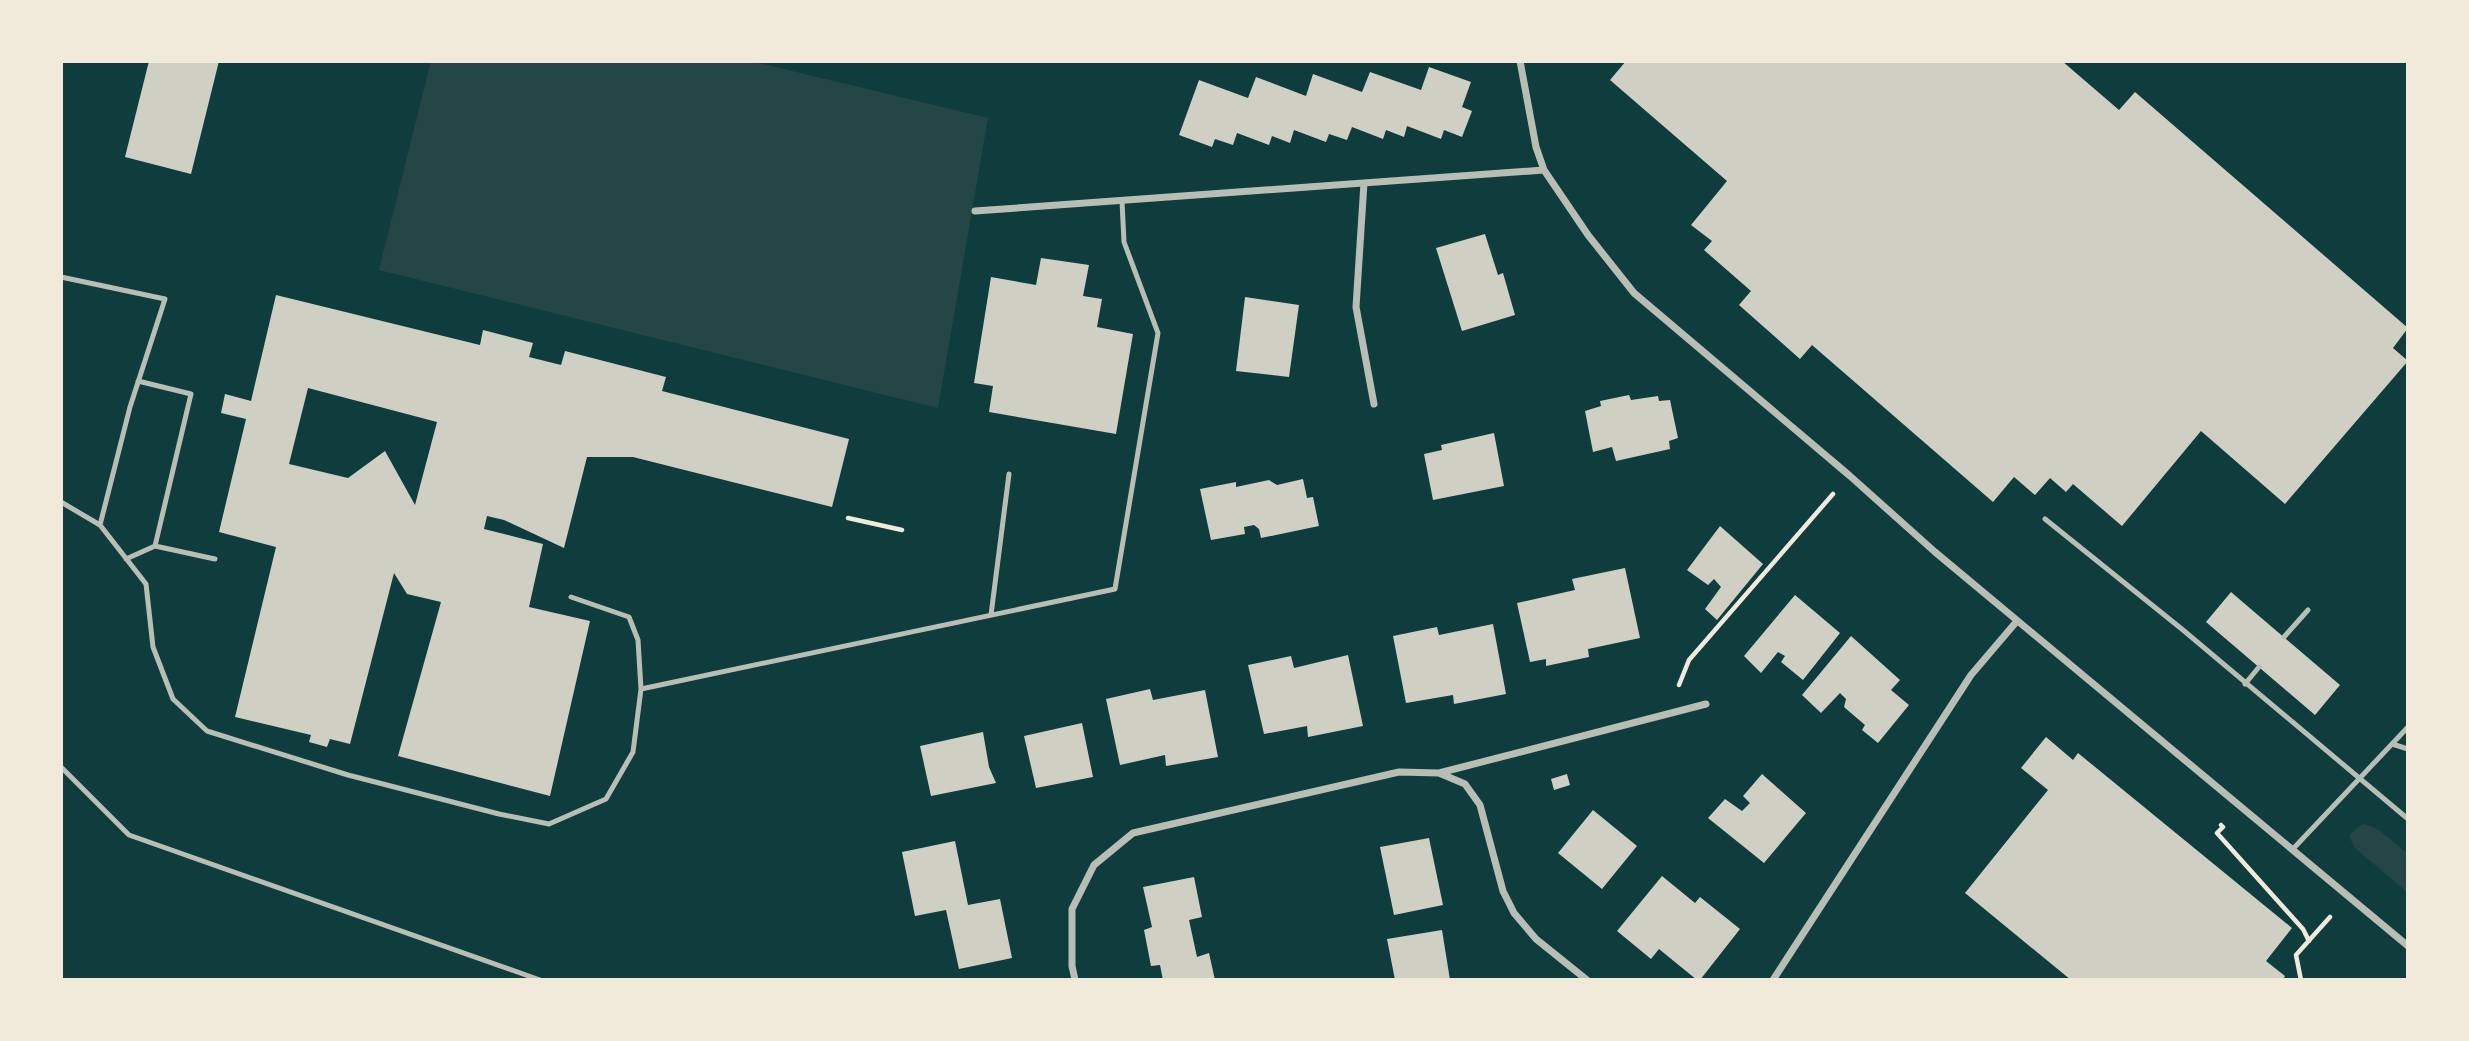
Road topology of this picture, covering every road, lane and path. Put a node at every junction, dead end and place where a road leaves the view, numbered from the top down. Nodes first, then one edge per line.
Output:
1 (1520, 61) edge
2 (1544, 170) junction
3 (1364, 183) junction
4 (1122, 201) junction
5 (975, 211) dead end
6 (61, 277) edge
7 (138, 381) junction
8 (1374, 404) dead end
9 (1009, 474) dead end
10 (1850, 476) junction
11 (61, 502) edge
12 (848, 518) dead end
13 (2045, 519) dead end
14 (100, 525) junction
15 (902, 530) dead end
16 (155, 546) junction
17 (126, 559) junction
18 (215, 559) dead end
19 (571, 597) dead end
20 (2308, 610) dead end
21 (991, 615) junction
22 (2017, 621) junction
23 (2284, 637) dead end
24 (2259, 667) dead end
25 (2245, 684) junction
26 (641, 689) junction
27 (1706, 704) dead end
28 (1667, 714) junction
29 (2408, 727) edge
30 (2392, 744) junction
31 (2408, 749) edge
32 (61, 767) edge
33 (1438, 773) junction
34 (2360, 779) junction
35 (2408, 819) edge
36 (2214, 820) dead end
37 (2292, 850) junction
38 (2330, 917) dead end
39 (2309, 941) junction
40 (2408, 946) edge
41 (540, 980) edge
42 (1075, 980) edge
43 (1587, 980) edge
44 (1773, 980) edge
45 (2301, 980) edge

1 - 2 street
2 - 3 street
2 - 10 street
3 - 4 street
3 - 8 street
4 - 5 street
4 - 21 lane
6 - 7 lane
7 - 14 lane
7 - 16 lane
9 - 21 lane
10 - 22 street
10 - 28 path
11 - 14 lane
12 - 15 path
13 - 25 lane
14 - 17 lane
16 - 17 lane
16 - 18 lane
17 - 26 lane
19 - 26 lane
20 - 23 lane
21 - 26 lane
22 - 37 street
22 - 44 street
24 - 25 lane
25 - 34 lane
27 - 28 street
28 - 33 street
29 - 30 lane
30 - 31 lane
30 - 34 lane
32 - 41 lane
33 - 42 street
33 - 43 street
34 - 35 lane
34 - 37 lane
36 - 39 path
37 - 40 street
38 - 39 path
39 - 45 path

